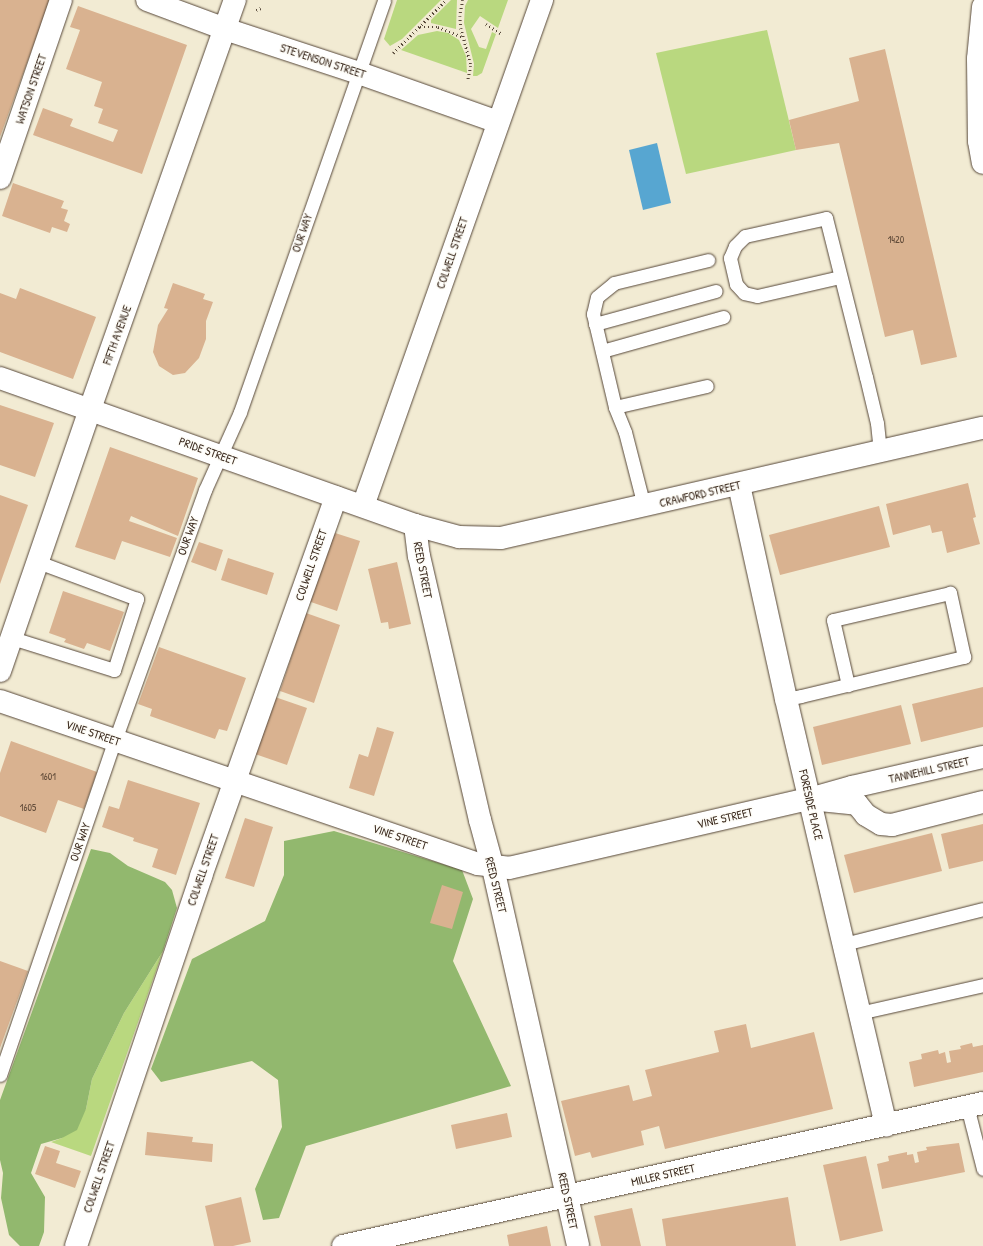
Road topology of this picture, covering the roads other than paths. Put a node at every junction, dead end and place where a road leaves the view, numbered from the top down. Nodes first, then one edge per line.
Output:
1 (61, 0) edge
2 (147, 0) edge
3 (235, 0) edge
4 (384, 0) edge
5 (542, 0) edge
6 (983, 7) edge
7 (225, 29) junction
8 (358, 73) junction
9 (498, 122) junction
10 (983, 163) edge
11 (0, 178) edge
12 (708, 260) dead end
13 (840, 277) junction
14 (716, 291) dead end
15 (723, 317) dead end
16 (595, 324) junction
17 (602, 351) junction
18 (0, 378) edge
19 (707, 386) dead end
20 (615, 407) junction
21 (90, 409) junction
22 (983, 428) edge
23 (880, 452) junction
24 (220, 455) junction
25 (738, 485) junction
26 (336, 497) junction
27 (363, 506) junction
28 (644, 506) junction
29 (416, 525) junction
30 (38, 562) junction
31 (12, 638) junction
32 (1, 667) edge
33 (848, 685) junction
34 (786, 699) junction
35 (0, 701) edge
36 (115, 740) junction
37 (983, 758) edge
38 (235, 781) junction
39 (875, 782) junction
40 (809, 799) junction
41 (983, 802) edge
42 (881, 824) junction
43 (493, 868) junction
44 (983, 909) edge
45 (844, 944) junction
46 (983, 985) edge
47 (859, 1013) junction
48 (0, 1075) edge
49 (975, 1104) edge
50 (886, 1125) junction
51 (983, 1169) edge
52 (567, 1196) junction
53 (76, 1246) edge
54 (343, 1246) edge
55 (578, 1246) edge

1 - 11 street, WATSON STREET
2 - 7 street, STEVENSON STREET
3 - 7 street, FIFTH AVENUE
4 - 8 lane, OUR WAY
5 - 9 street, COLWELL STREET
6 - 10 street
7 - 8 street, STEVENSON STREET
7 - 21 street, FIFTH AVENUE
8 - 9 street, STEVENSON STREET
8 - 24 lane, OUR WAY
9 - 27 street, COLWELL STREET
12 - 16 lane
13 - 13 lane
13 - 23 lane
14 - 16 lane
15 - 17 lane
16 - 17 lane
17 - 20 lane
18 - 21 street, PRIDE STREET
19 - 20 lane
20 - 28 lane
21 - 24 street, PRIDE STREET
21 - 30 street, FIFTH AVENUE
22 - 23 street, CRAWFORD STREET
23 - 25 street, CRAWFORD STREET
24 - 26 street, PRIDE STREET
24 - 36 lane, OUR WAY
25 - 28 street, CRAWFORD STREET
25 - 34 street, FORESIDE PLACE
26 - 27 street, PRIDE STREET
26 - 38 street, COLWELL STREET
27 - 29 street, PRIDE STREET
28 - 29 street, CRAWFORD STREET
29 - 43 street, REED STREET
30 - 31 street, FIFTH AVENUE
30 - 31 lane
31 - 32 street, FIFTH AVENUE
33 - 33 lane
33 - 34 lane
34 - 40 street, FORESIDE PLACE
35 - 36 street, VINE STREET
36 - 38 street, VINE STREET
36 - 48 lane, OUR WAY
37 - 39 street, TANNEHILL STREET
38 - 43 street, VINE STREET
38 - 53 street, COLWELL STREET
39 - 40 street, TANNEHILL STREET
39 - 42 street, TANNEHILL STREET
40 - 42 street
40 - 43 street, VINE STREET
40 - 45 street, FORESIDE PLACE
41 - 42 street
43 - 52 street, REED STREET
44 - 45 lane
45 - 47 street, FORESIDE PLACE
46 - 47 lane
47 - 50 street, FORESIDE PLACE
49 - 50 street, MILLER STREET
49 - 51 lane
50 - 52 street, MILLER STREET
52 - 54 street, MILLER STREET
52 - 55 street, REED STREET

